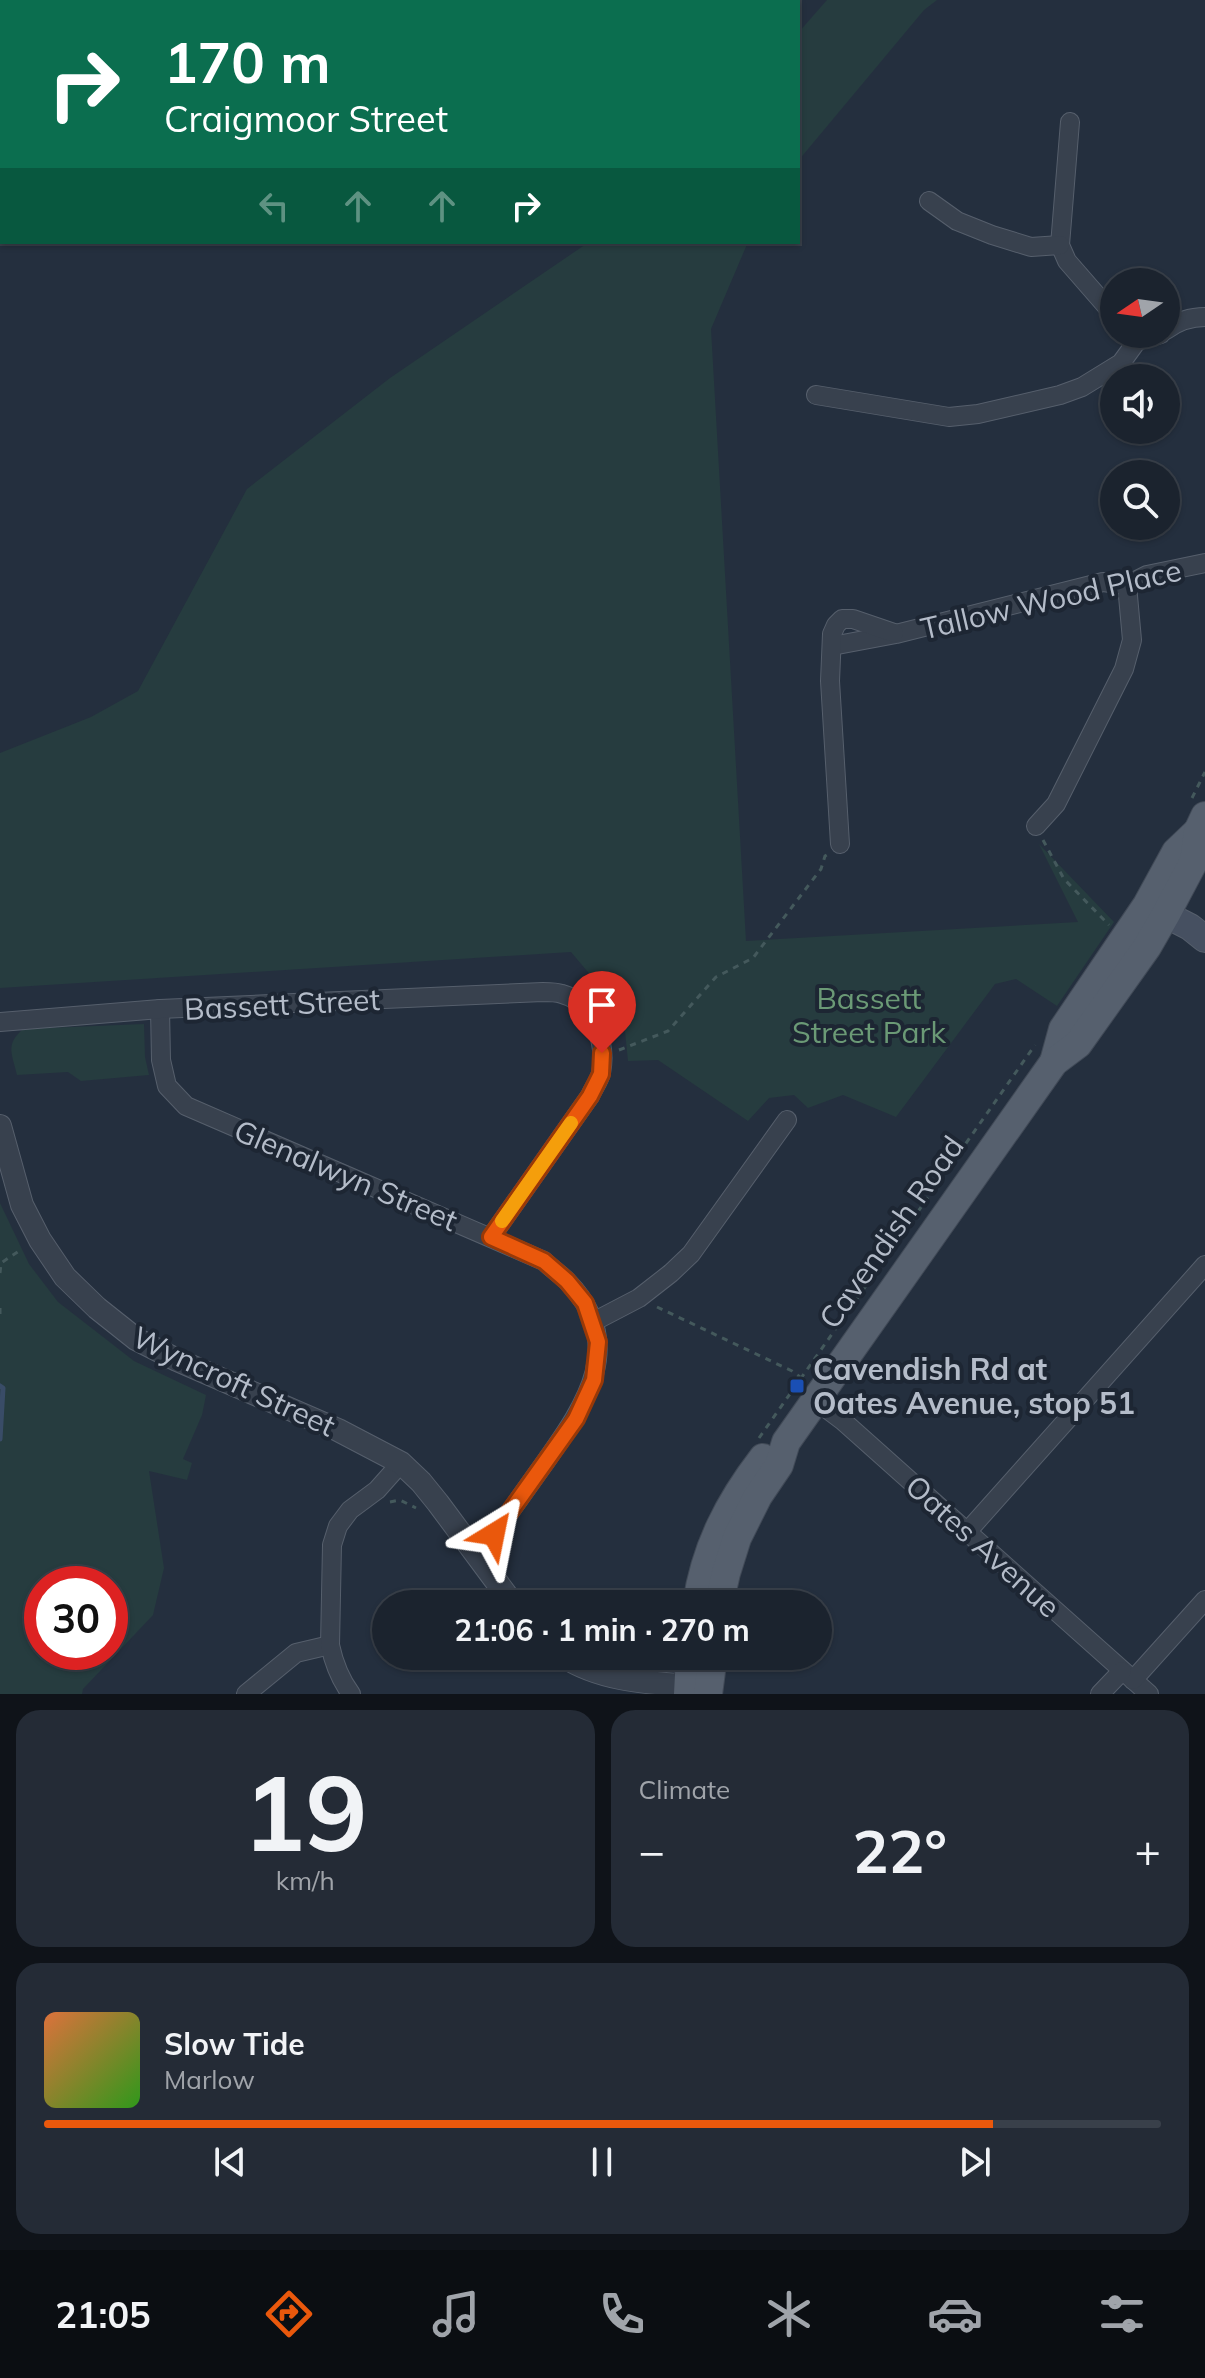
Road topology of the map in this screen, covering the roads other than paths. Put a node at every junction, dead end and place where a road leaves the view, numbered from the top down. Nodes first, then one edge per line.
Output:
1 (1070, 122) dead end
2 (929, 201) dead end
3 (1060, 245) junction
4 (1100, 299) edge
5 (1205, 317) edge
6 (1180, 322) edge
7 (1129, 348) edge
8 (816, 395) dead end
9 (1205, 563) edge
10 (1127, 585) junction
11 (1197, 817) edge
12 (1036, 826) road end
13 (840, 844) road end
14 (1157, 910) junction
15 (1205, 939) edge
16 (160, 1009) junction
17 (0, 1022) edge
18 (787, 1120) dead end
19 (0, 1126) edge
20 (491, 1237) junction
21 (1205, 1265) edge
22 (593, 1322) junction
23 (808, 1389) junction
24 (786, 1442) junction
25 (401, 1463) junction
26 (967, 1532) junction
27 (478, 1557) junction
28 (503, 1590) edge
29 (700, 1590) edge
30 (722, 1590) edge
31 (1205, 1600) edge
32 (330, 1645) junction
33 (593, 1670) edge
34 (693, 1670) edge
35 (707, 1670) edge
36 (1127, 1675) junction
37 (698, 1690) edge
38 (246, 1694) edge
39 (351, 1694) edge
40 (1100, 1694) edge
41 (1149, 1694) edge

1 - 3 street
2 - 3 street
3 - 4 street
5 - 6 street
7 - 8 street
9 - 10 street, Tallow Wood Place
10 - 12 street
10 - 13 street, Tallow Wood Place
11 - 14 main road, Cavendish Road
14 - 15 main road
14 - 23 main road, Cavendish Road
16 - 17 street, Bassett Street
16 - 20 street, Glenalwyn Street
16 - 20 street, Bassett Street
18 - 22 street
19 - 25 street, Wyncroft Street
20 - 22 street, Glenalwyn Street
21 - 26 street
22 - 27 street, Glenalwyn Street
23 - 24 main road, Cavendish Road
23 - 26 street, Oates Avenue
24 - 29 main road, Cavendish Road
24 - 30 main road, Cavendish Road
25 - 27 street, Wyncroft Street
25 - 32 street
26 - 36 street, Oates Avenue
27 - 28 street, Wyncroft Street
31 - 36 street
32 - 38 street
32 - 39 street
33 - 37 street
34 - 37 main road
35 - 37 main road
36 - 40 street
36 - 41 street, Oates Avenue

